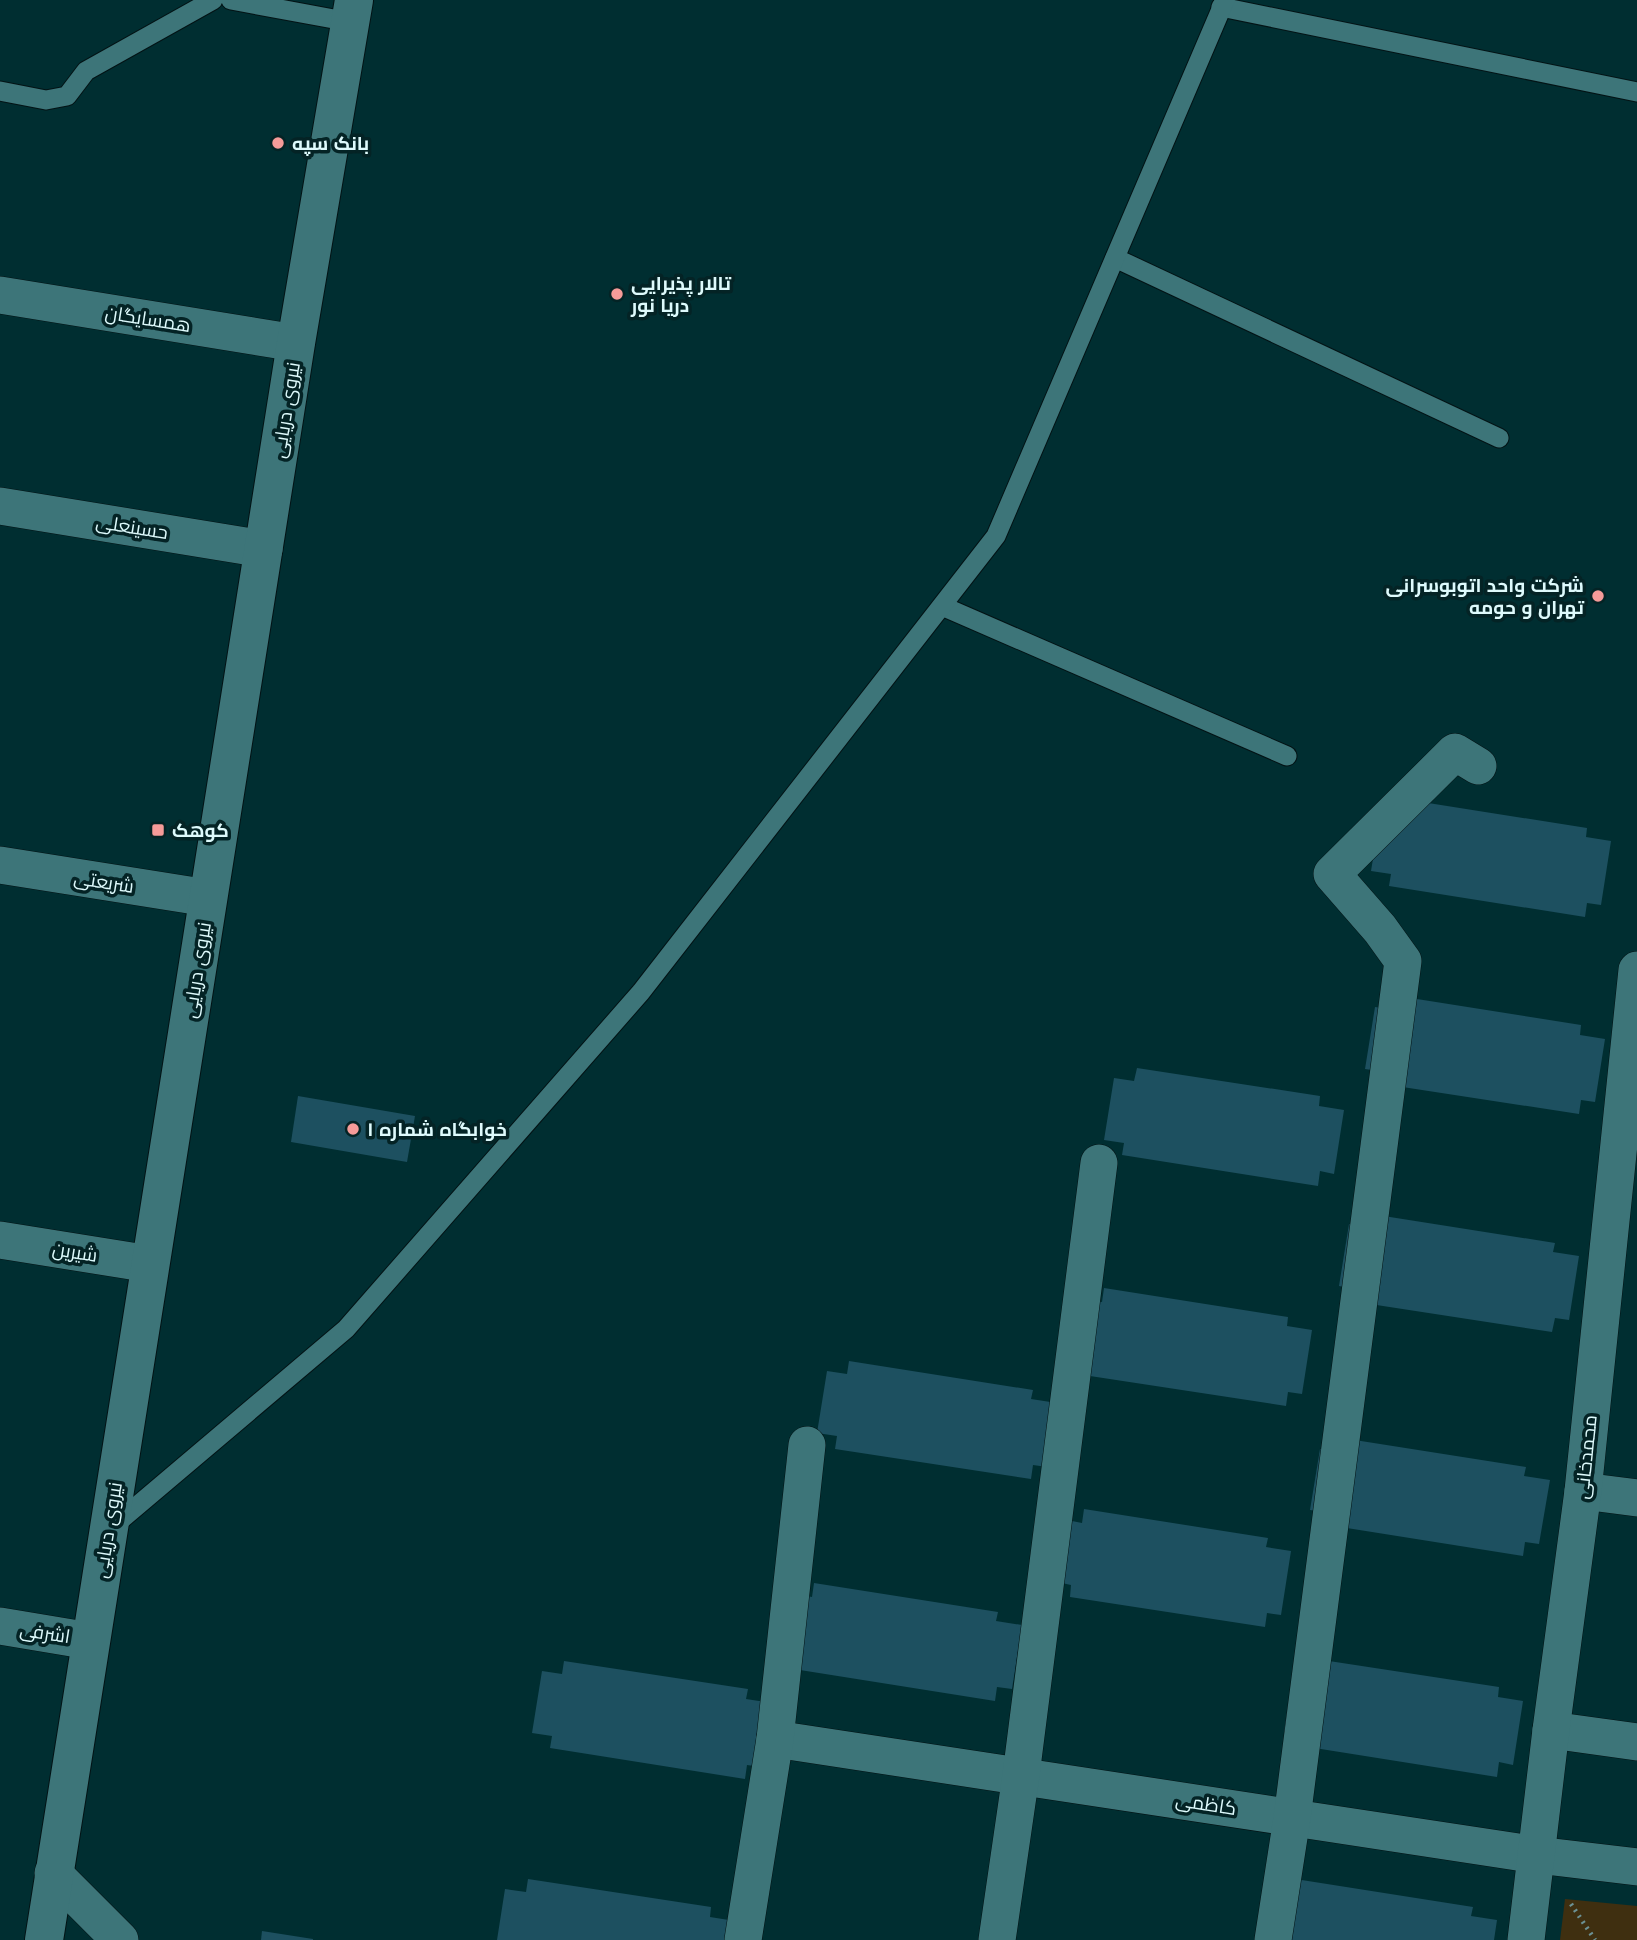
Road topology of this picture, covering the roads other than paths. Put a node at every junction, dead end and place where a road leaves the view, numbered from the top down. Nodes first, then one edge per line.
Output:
1 (213, 0) edge
2 (231, 0) edge
3 (1223, 4) edge
4 (352, 11) edge
5 (0, 91) edge
6 (1637, 92) edge
7 (1115, 258) junction
8 (0, 295) edge
9 (296, 343) junction
10 (1499, 438) dead end
11 (0, 506) edge
12 (264, 549) junction
13 (942, 606) junction
14 (1287, 756) dead end
15 (1478, 766) dead end
16 (0, 865) edge
17 (208, 898) junction
18 (1636, 971) edge
19 (1099, 1163) dead end
20 (0, 1240) edge
21 (150, 1264) junction
22 (807, 1444) dead end
23 (1583, 1490) junction
24 (1637, 1498) edge
25 (107, 1531) junction
26 (0, 1626) edge
27 (90, 1641) junction
28 (1551, 1730) junction
29 (775, 1739) junction
30 (1637, 1742) edge
31 (1021, 1775) junction
32 (1292, 1818) junction
33 (1537, 1855) junction
34 (1637, 1867) edge
35 (53, 1873) junction
36 (44, 1940) edge
37 (120, 1940) edge
38 (743, 1940) edge
39 (997, 1940) edge
40 (1273, 1940) edge
41 (1526, 1940) edge

1 - 5 lane
2 - 4 lane
3 - 6 lane
3 - 7 lane
4 - 9 main road, نیروی دریایی
7 - 10 lane
7 - 13 lane
8 - 9 street, همسایگان
9 - 12 main road, نیروی دریایی
11 - 12 street, حسینعلی
12 - 17 main road, نیروی دریایی
13 - 14 lane
13 - 25 lane
15 - 32 street
16 - 17 street, شریعتی
17 - 21 main road, نیروی دریایی
18 - 23 street, محمدخانی
19 - 31 street
20 - 21 street, شیرین
21 - 25 main road, نیروی دریایی
22 - 29 street
23 - 24 street
23 - 28 street, محمدخانی
25 - 27 main road, نیروی دریایی
26 - 27 street, اشرفی
27 - 35 main road, نیروی دریایی
28 - 30 street
28 - 33 street, محمدخانی
29 - 31 street, کاظمی
29 - 38 street
31 - 32 street, کاظمی
31 - 39 street
32 - 33 street, کاظمی
32 - 40 street
33 - 34 street, کاظمی
33 - 41 street, محمدخانی
35 - 36 main road, نیروی دریایی
35 - 37 street

